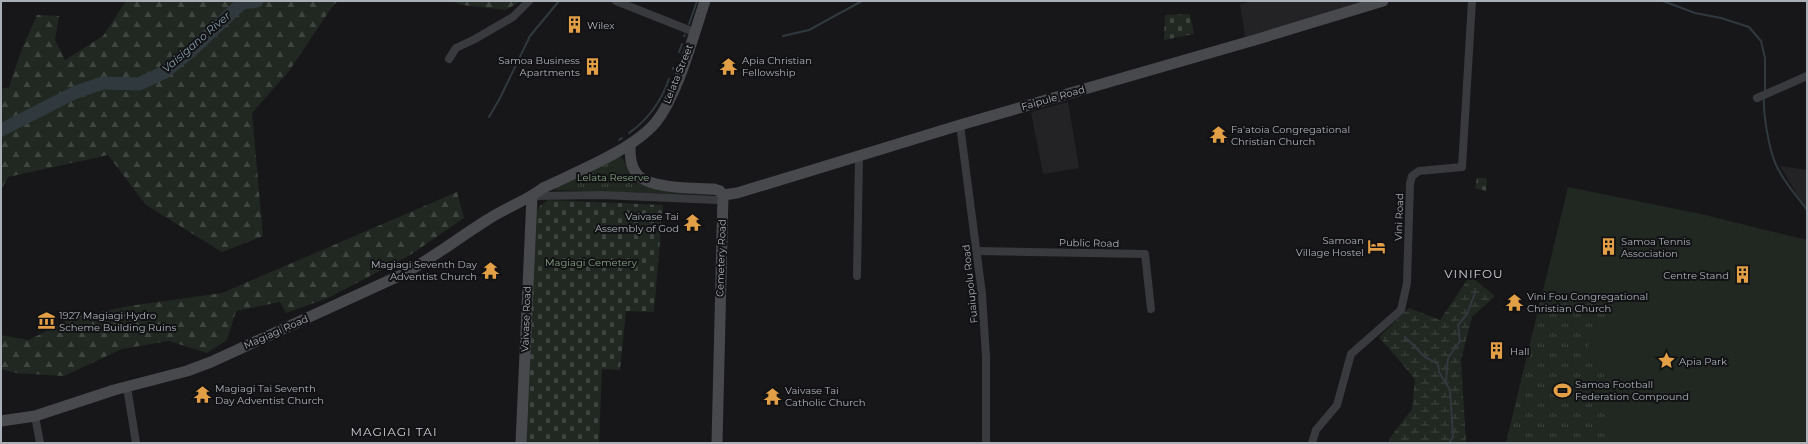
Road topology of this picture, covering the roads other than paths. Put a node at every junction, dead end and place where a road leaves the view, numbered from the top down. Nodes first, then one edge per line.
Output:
1 (528, 1) edge
2 (616, 1) edge
3 (705, 1) edge
4 (1383, 1) edge
5 (1472, 1) edge
6 (694, 32) junction
7 (449, 59) dead end
8 (1807, 76) edge
9 (1758, 97) dead end
10 (960, 125) junction
11 (630, 144) junction
12 (859, 156) junction
13 (723, 195) junction
14 (532, 196) junction
15 (977, 251) junction
16 (857, 276) dead end
17 (1151, 310) dead end
18 (127, 387) junction
19 (35, 416) junction
20 (1, 421) edge
21 (40, 443) edge
22 (136, 443) edge
23 (522, 443) edge
24 (718, 443) edge
25 (986, 443) edge
26 (1312, 443) edge

1 - 7 street
2 - 6 street
3 - 6 street, Lelata Street
4 - 10 street, Faipule Road
5 - 26 street, Vini Road
6 - 11 street, Lelata Street
8 - 9 street
10 - 12 street, Faipule Road
10 - 15 street, Fuaiupolu Road
11 - 13 street
11 - 14 street, Lelata Street
12 - 13 street, Faipule Road
12 - 16 street
13 - 14 street
13 - 24 street, Cemetery Road
14 - 18 street, Magiagi Road
14 - 23 street, Vaivase Road
15 - 17 street, Public Road
15 - 25 street, Fuaiupolu Road
18 - 19 street, Magiagi Road
18 - 22 street
19 - 20 street, Magiagi Road
19 - 21 street

